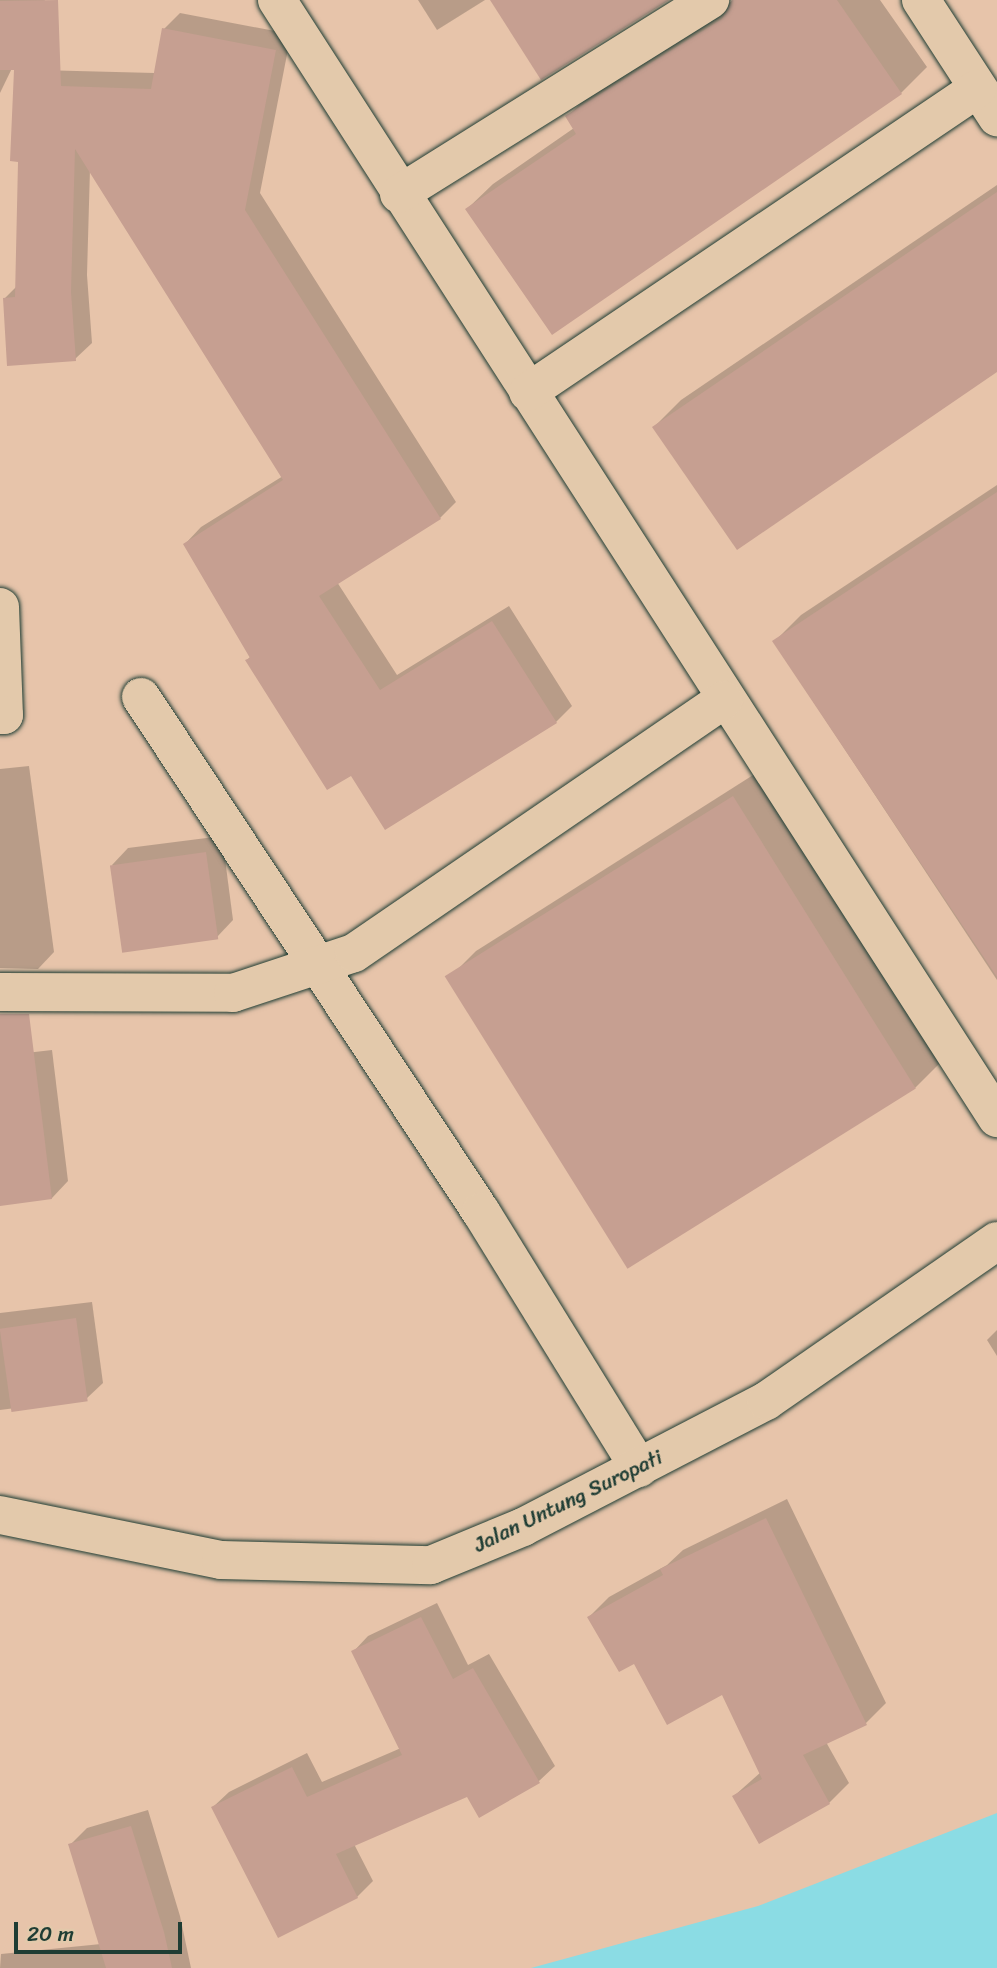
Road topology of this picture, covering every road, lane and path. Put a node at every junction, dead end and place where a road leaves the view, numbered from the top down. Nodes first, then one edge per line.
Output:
1 (277, 0) edge
2 (710, 0) edge
3 (921, 0) edge
4 (987, 103) edge
5 (399, 194) junction
6 (528, 392) junction
7 (0, 607) edge
8 (141, 697) dead end
9 (724, 700) junction
10 (0, 715) edge
11 (319, 964) junction
12 (0, 992) edge
13 (997, 1118) edge
14 (997, 1241) edge
15 (639, 1468) junction
16 (0, 1515) edge

1 - 5 street
2 - 5 street
3 - 4 street
4 - 6 street
5 - 6 street
6 - 9 street
7 - 10 street
8 - 11 street
9 - 11 street
9 - 13 street
11 - 12 street
11 - 15 street
14 - 15 street, Jalan Untung Suropati
15 - 16 street, Jalan Untung Suropati

